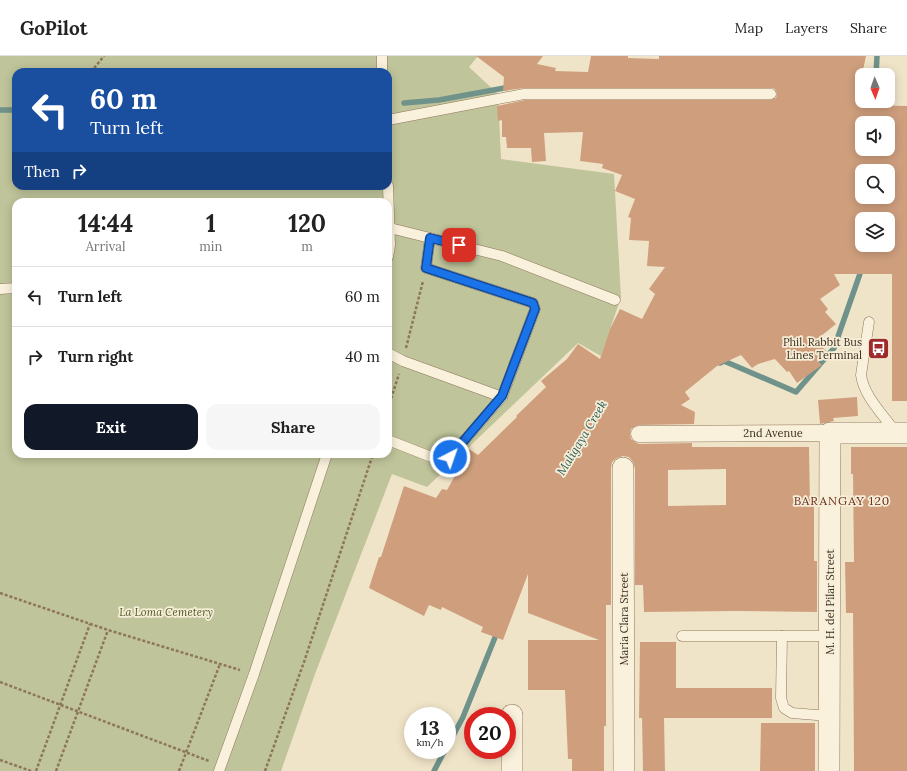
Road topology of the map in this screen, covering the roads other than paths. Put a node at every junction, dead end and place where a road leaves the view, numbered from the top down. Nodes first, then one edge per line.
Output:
1 (382, 56) edge
2 (382, 68) edge
3 (771, 94) dead end
4 (392, 119) edge
5 (392, 228) edge
6 (430, 238) junction
7 (12, 288) edge
8 (0, 289) edge
9 (615, 300) dead end
10 (869, 322) dead end
11 (392, 355) edge
12 (502, 396) junction
13 (830, 433) junction
14 (901, 433) edge
15 (639, 434) dead end
16 (392, 442) edge
17 (326, 458) edge
18 (623, 468) dead end
19 (682, 636) dead end
20 (782, 636) junction
21 (830, 636) junction
22 (829, 716) junction
23 (512, 759) edge
24 (220, 768) edge
25 (512, 771) edge
26 (624, 771) edge
27 (829, 771) edge

1 - 2 lane
3 - 4 lane
5 - 6 lane
6 - 9 lane
6 - 12 lane
7 - 8 lane
10 - 14 lane
11 - 12 lane
12 - 16 lane
13 - 14 street, 2nd Avenue
13 - 15 street, 2nd Avenue
13 - 21 street, M. H. del Pilar Street
17 - 24 lane
18 - 26 street, Maria Clara Street
19 - 20 lane
20 - 21 lane
20 - 22 lane
21 - 22 street, M. H. del Pilar Street
22 - 27 street, M. H. del Pilar Street
23 - 25 street

